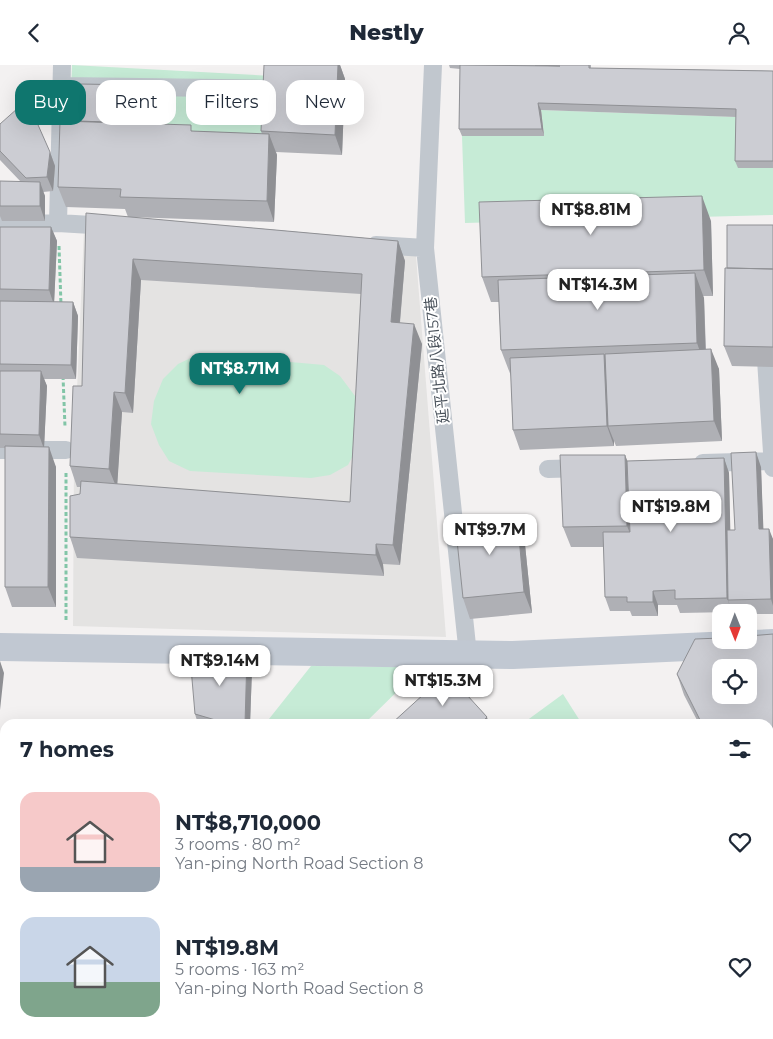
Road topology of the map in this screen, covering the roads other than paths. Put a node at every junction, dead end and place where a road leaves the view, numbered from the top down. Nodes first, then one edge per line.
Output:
1 (62, 65) edge
2 (433, 65) edge
3 (63, 80) edge
4 (86, 86) edge
5 (286, 89) edge
6 (62, 125) edge
7 (58, 223) junction
8 (0, 225) edge
9 (127, 227) edge
10 (356, 243) edge
11 (425, 248) junction
12 (764, 323) edge
13 (0, 450) edge
14 (66, 451) dead end
15 (684, 464) edge
16 (773, 465) edge
17 (597, 467) edge
18 (548, 469) dead end
19 (773, 643) edge
20 (0, 647) edge
21 (468, 655) junction

1 - 3 lane
2 - 11 lane, 延平北路八段157巷
4 - 5 lane
6 - 7 lane
7 - 8 lane
7 - 9 lane
10 - 11 lane
11 - 21 lane, 延平北路八段157巷
12 - 16 lane
13 - 14 lane
15 - 16 lane
17 - 18 lane
19 - 21 street
20 - 21 street

